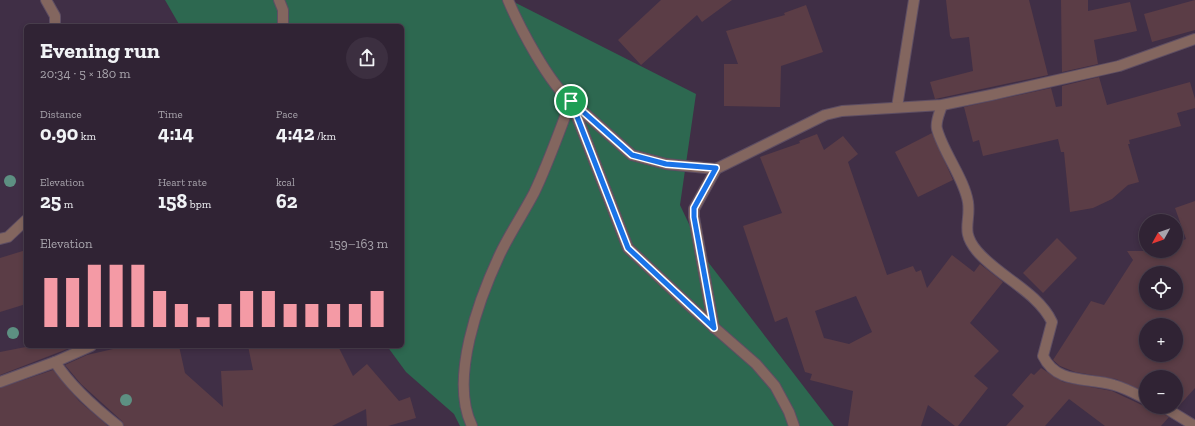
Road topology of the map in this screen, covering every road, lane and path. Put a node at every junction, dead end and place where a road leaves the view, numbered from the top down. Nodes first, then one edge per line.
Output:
1 (46, 0) edge
2 (280, 0) edge
3 (508, 0) edge
4 (914, 0) edge
5 (55, 24) edge
6 (283, 24) edge
7 (1195, 39) edge
8 (571, 101) junction
9 (942, 105) junction
10 (897, 107) junction
11 (716, 168) junction
12 (24, 222) edge
13 (0, 239) edge
14 (714, 328) junction
15 (86, 348) edge
16 (55, 362) junction
17 (0, 382) edge
18 (1139, 396) edge
19 (1175, 414) edge
20 (118, 426) edge
21 (472, 426) edge
22 (794, 426) edge
23 (1195, 426) edge

1 - 5 street
2 - 6 street
3 - 8 street
4 - 10 street
7 - 9 street
8 - 11 street
8 - 14 street
8 - 21 street
9 - 10 street
9 - 18 street
10 - 11 street
11 - 14 street
12 - 13 street
14 - 22 street
15 - 16 street
16 - 17 street
16 - 20 street
19 - 23 street

